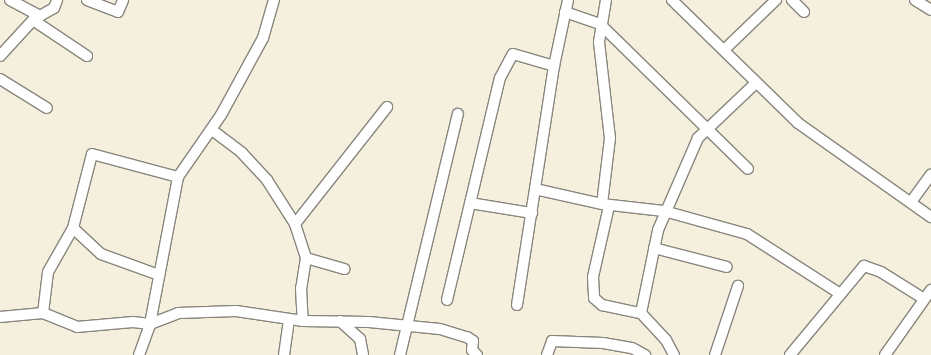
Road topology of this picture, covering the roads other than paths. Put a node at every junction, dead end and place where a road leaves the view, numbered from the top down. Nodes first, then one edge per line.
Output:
1 (10, 0) edge
2 (57, 0) edge
3 (87, 0) edge
4 (123, 0) edge
5 (568, 0) edge
6 (606, 0) edge
7 (672, 0) edge
8 (776, 0) edge
9 (792, 0) edge
10 (915, 0) edge
11 (273, 1) edge
12 (931, 10) edge
13 (565, 12) junction
14 (804, 12) dead end
15 (36, 18) junction
16 (600, 24) junction
17 (725, 49) junction
18 (0, 56) edge
19 (87, 56) dead end
20 (554, 66) junction
21 (0, 79) edge
22 (756, 83) junction
23 (387, 107) dead end
24 (47, 108) dead end
25 (458, 114) dead end
26 (706, 129) junction
27 (212, 130) junction
28 (748, 169) dead end
29 (931, 174) edge
30 (178, 177) junction
31 (535, 189) junction
32 (470, 202) junction
33 (911, 202) junction
34 (605, 205) junction
35 (664, 211) junction
36 (532, 213) junction
37 (931, 217) edge
38 (294, 224) junction
39 (73, 228) junction
40 (654, 248) junction
41 (306, 258) junction
42 (727, 267) dead end
43 (344, 269) dead end
44 (159, 275) junction
45 (738, 286) dead end
46 (931, 290) edge
47 (838, 293) junction
48 (924, 299) junction
49 (448, 300) dead end
50 (517, 305) dead end
51 (44, 313) junction
52 (642, 313) junction
53 (0, 317) edge
54 (289, 319) junction
55 (340, 320) junction
56 (303, 321) junction
57 (150, 324) junction
58 (406, 325) junction
59 (139, 355) edge
60 (284, 355) edge
61 (363, 355) edge
62 (400, 355) edge
63 (477, 355) edge
64 (547, 355) edge
65 (645, 355) edge
66 (674, 355) edge
67 (715, 355) edge
68 (790, 355) edge
69 (885, 355) edge

1 - 15 street
2 - 15 street
3 - 4 street
5 - 13 street
6 - 16 street
7 - 17 street
8 - 17 street
9 - 14 street
10 - 12 street
11 - 27 street
13 - 16 street
13 - 20 street
15 - 18 street
15 - 19 street
16 - 26 street
16 - 34 street
17 - 22 street
20 - 31 street
20 - 32 street
21 - 24 street
22 - 26 street
22 - 33 street
23 - 38 street
25 - 58 street
26 - 28 street
26 - 35 street
27 - 30 street
27 - 38 street
29 - 33 street
30 - 39 street
30 - 44 street
31 - 34 street
31 - 36 street
32 - 36 street
32 - 49 street
33 - 37 street
34 - 35 street
34 - 52 street
35 - 40 street
35 - 47 street
36 - 50 street
38 - 41 street
39 - 44 street
39 - 51 street
40 - 42 street
40 - 52 street
41 - 43 street
41 - 56 street
44 - 57 street
45 - 67 street
46 - 48 street
47 - 48 street
47 - 68 street
48 - 69 street
51 - 53 street
51 - 57 street
52 - 66 street
54 - 56 street
54 - 57 street
54 - 60 street
55 - 56 street
55 - 58 street
55 - 61 street
57 - 59 street
58 - 62 street
58 - 63 street
64 - 65 street

